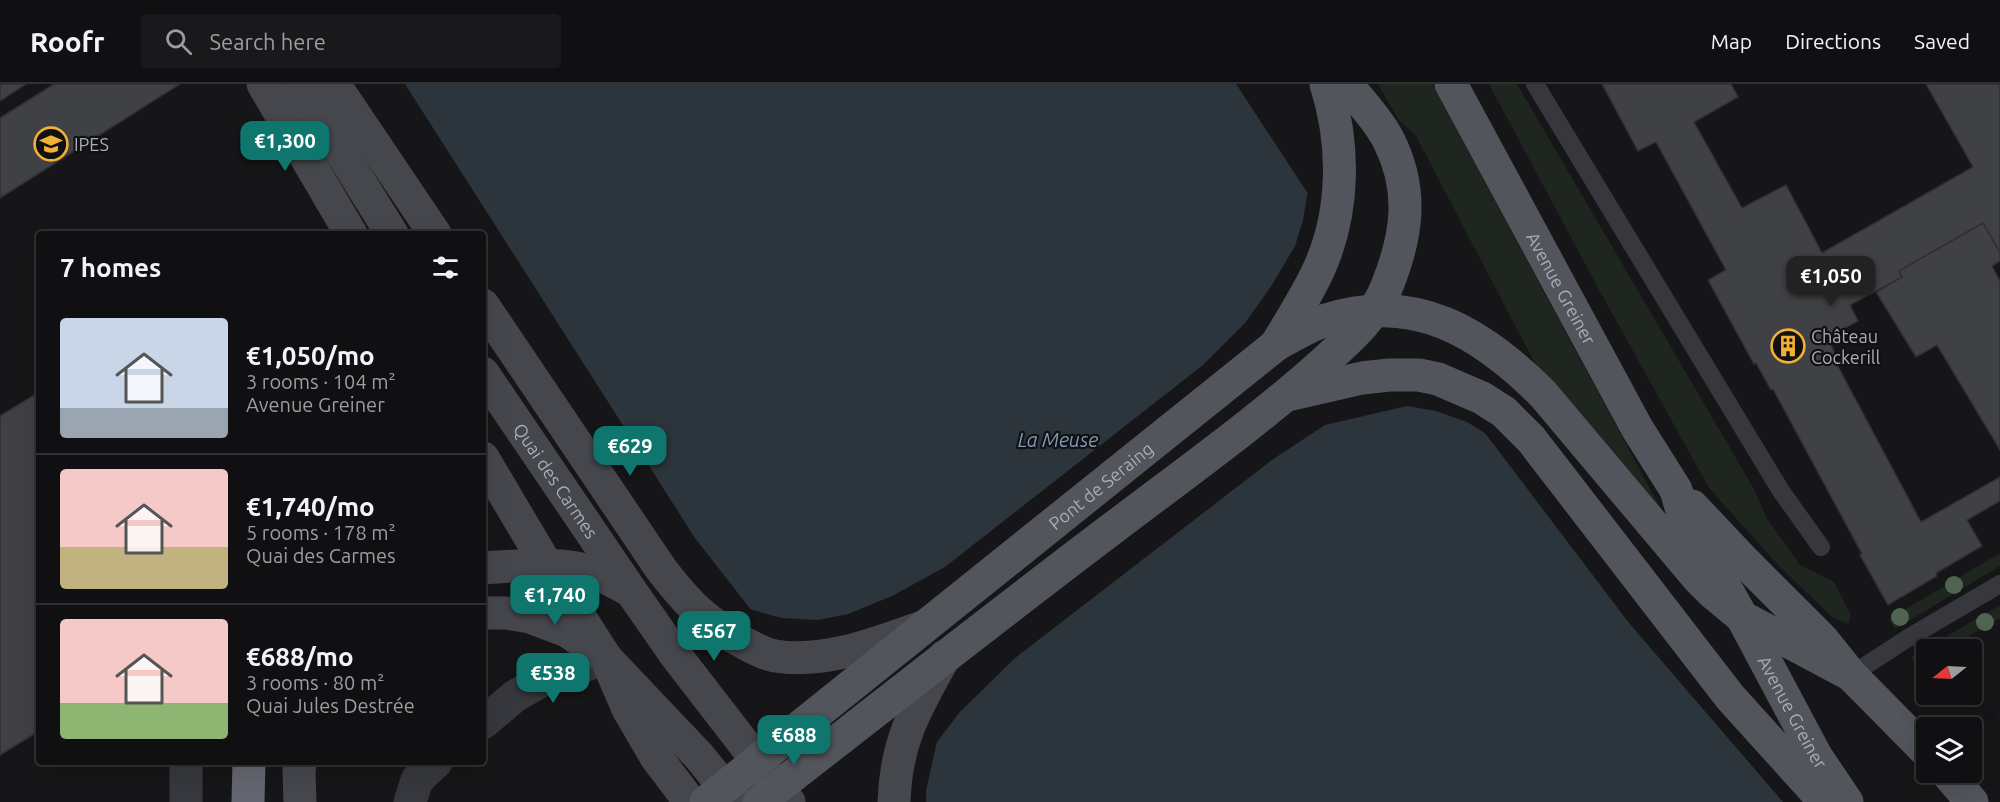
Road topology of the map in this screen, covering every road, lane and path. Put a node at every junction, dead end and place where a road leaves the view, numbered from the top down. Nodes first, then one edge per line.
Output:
1 (263, 84) edge
2 (299, 84) edge
3 (334, 84) edge
4 (1326, 84) edge
5 (1347, 84) edge
6 (1451, 84) edge
7 (1535, 84) edge
8 (349, 231) edge
9 (390, 231) edge
10 (433, 231) edge
11 (1388, 304) junction
12 (486, 309) edge
13 (1276, 345) junction
14 (486, 377) edge
15 (1287, 395) junction
16 (486, 463) edge
17 (1676, 490) junction
18 (1821, 548) dead end
19 (547, 566) junction
20 (486, 568) edge
21 (2000, 584) edge
22 (631, 591) junction
23 (486, 613) edge
24 (1742, 617) junction
25 (926, 626) junction
26 (945, 656) junction
27 (606, 658) junction
28 (1851, 675) junction
29 (486, 720) edge
30 (1916, 742) edge
31 (762, 758) junction
32 (186, 765) edge
33 (249, 765) edge
34 (300, 765) edge
35 (433, 765) edge
36 (1956, 783) edge
37 (788, 791) edge
38 (186, 802) edge
39 (248, 802) edge
40 (300, 802) edge
41 (410, 802) edge
42 (690, 802) edge
43 (706, 802) edge
44 (736, 802) edge
45 (759, 802) edge
46 (894, 802) edge
47 (1825, 802) edge
48 (1847, 802) edge
49 (1972, 802) edge

1 - 8 main road
2 - 9 main road
3 - 10 main road
4 - 13 main road
5 - 11 main road
6 - 17 main road, Avenue Greiner
7 - 18 lane
11 - 13 main road
11 - 15 main road
11 - 24 main road
12 - 25 main road
13 - 25 main road, Pont de Seraing
14 - 22 main road, Quai des Carmes
15 - 26 main road
15 - 47 main road
16 - 19 main road
17 - 24 main road, Avenue Greiner
17 - 28 main road, Avenue Greiner
19 - 20 main road
19 - 22 main road
19 - 27 main road
21 - 28 lane
22 - 31 main road, Quai des Carmes
23 - 27 main road
24 - 28 main road
24 - 48 main road, Avenue Greiner
25 - 31 main road, Pont de Seraing
26 - 37 main road
26 - 46 main road
27 - 29 street
27 - 42 main road
27 - 44 main road
28 - 30 main road
31 - 37 main road, Quai des Carmes
31 - 43 main road, Pont de Seraing, bridge
32 - 38 street
33 - 39 highway
34 - 40 main road
35 - 41 street
36 - 49 main road
37 - 45 main road, bridge

